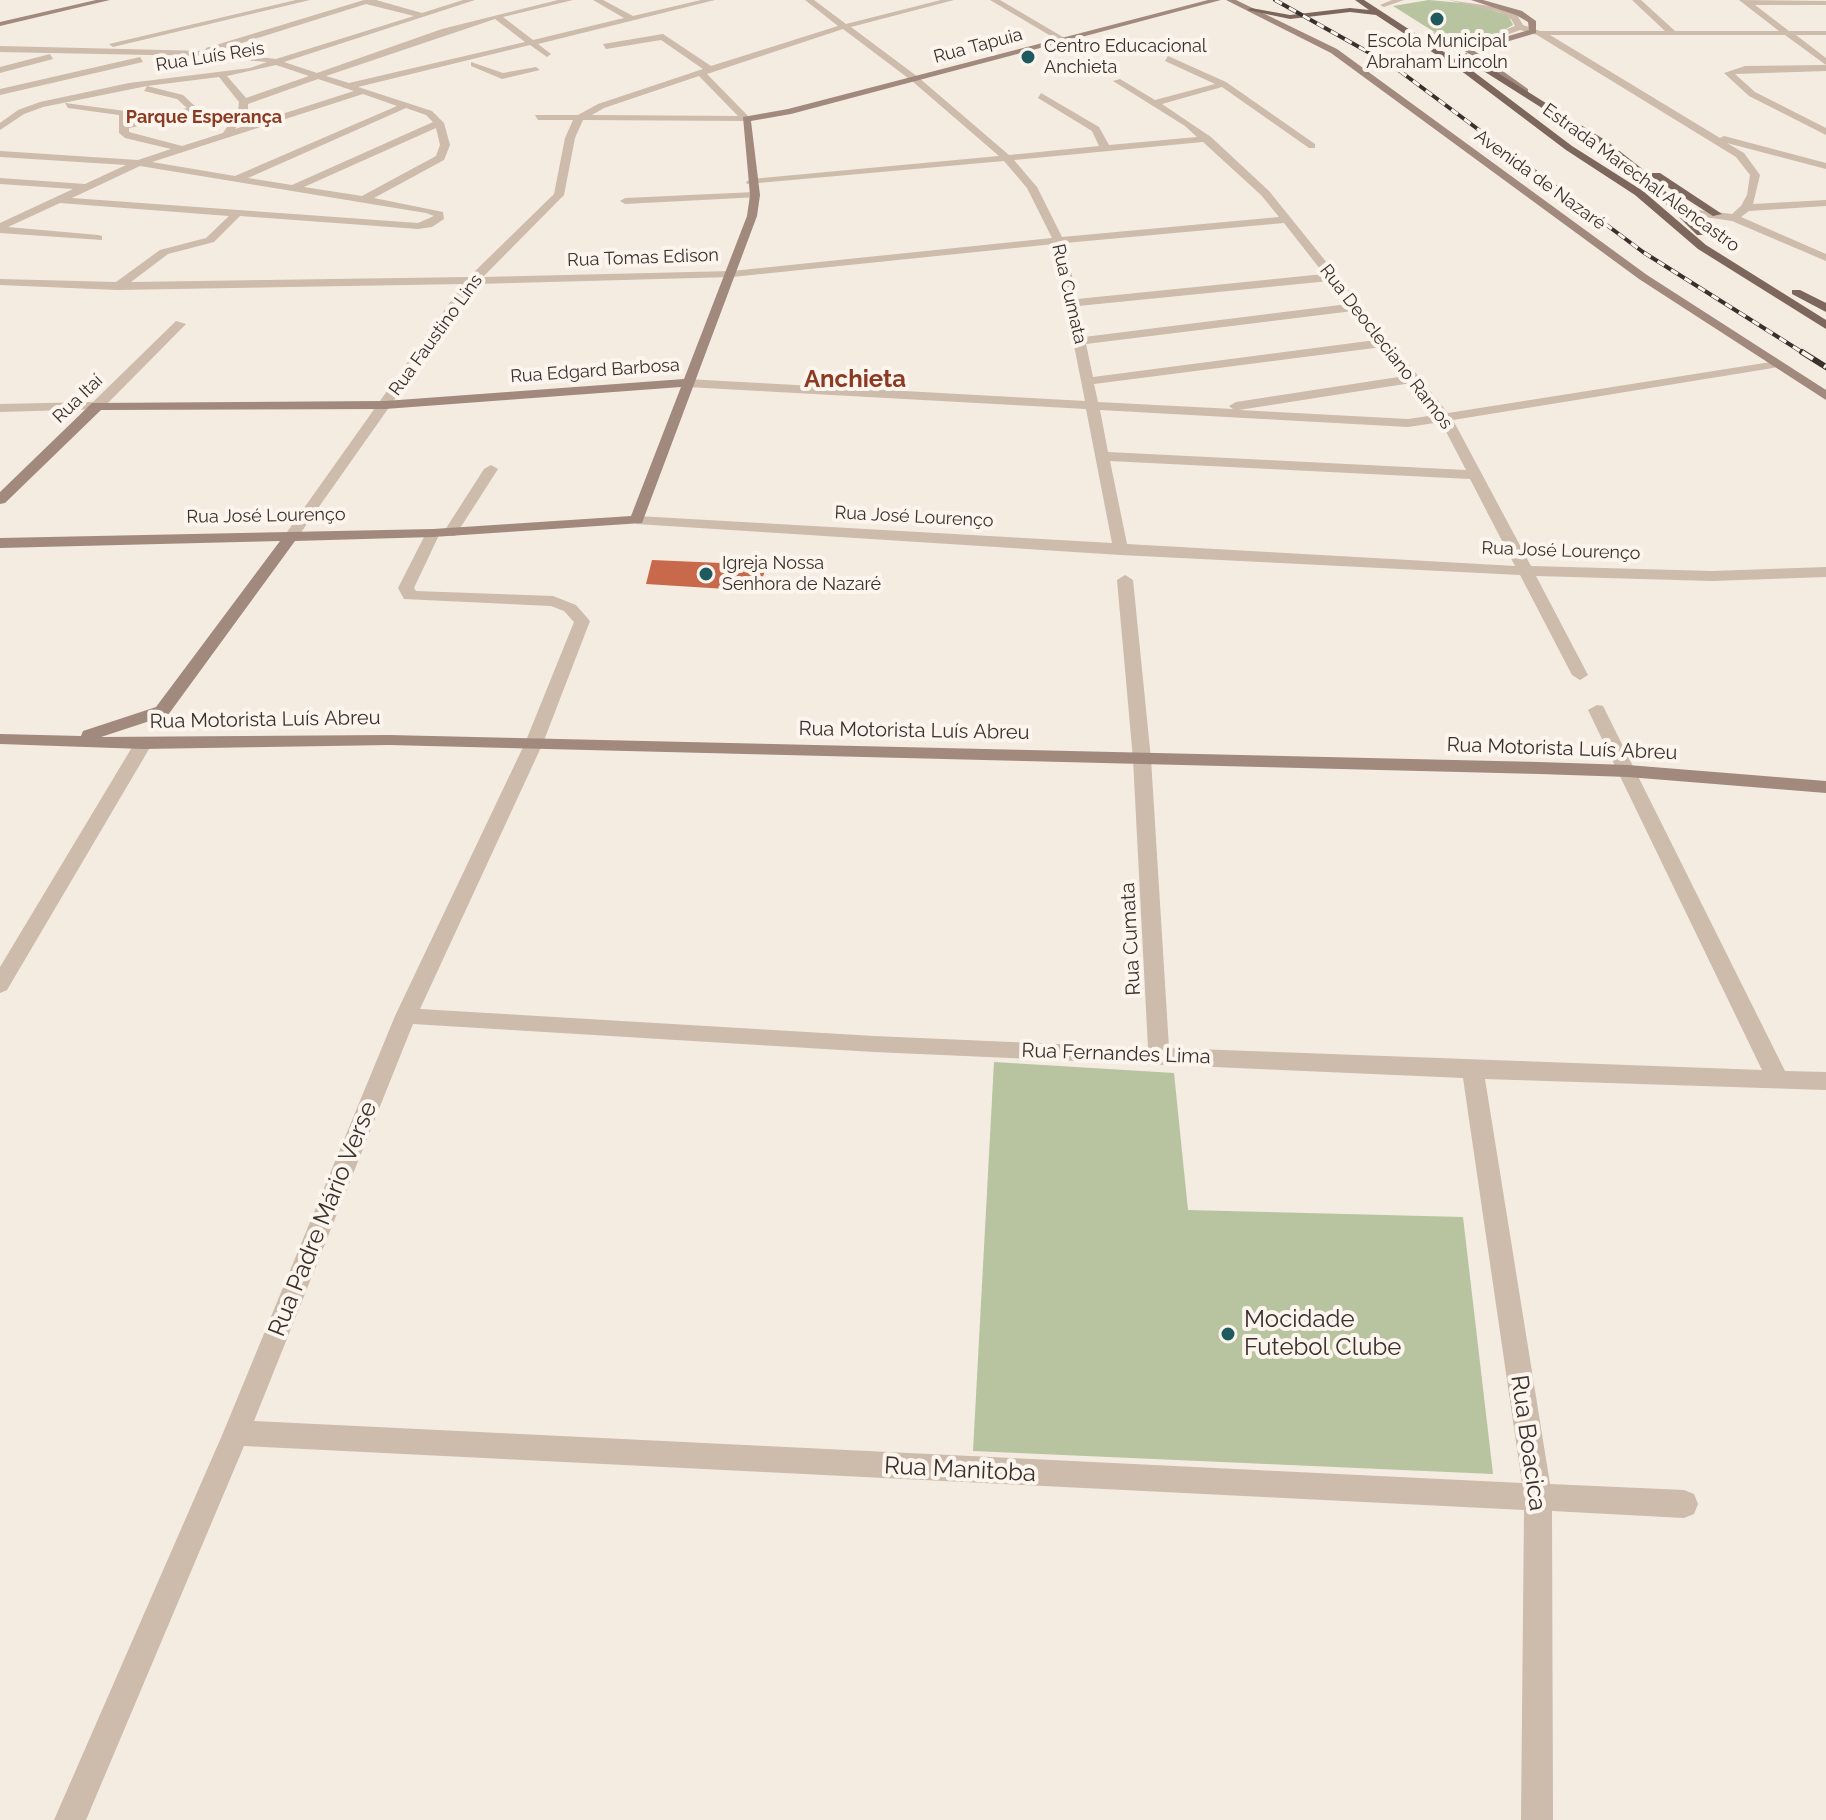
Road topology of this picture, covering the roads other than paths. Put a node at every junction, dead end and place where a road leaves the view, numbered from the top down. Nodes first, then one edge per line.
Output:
1 (106, 0) edge
2 (306, 0) edge
3 (469, 0) edge
4 (569, 0) edge
5 (597, 0) edge
6 (664, 0) edge
7 (711, 0) edge
8 (829, 0) edge
9 (950, 0) edge
10 (994, 0) edge
11 (1217, 0) edge
12 (1230, 0) edge
13 (1242, 0) edge
14 (1359, 0) edge
15 (1374, 0) edge
16 (1400, 0) edge
17 (1452, 0) edge
18 (1636, 0) edge
19 (369, 1) edge
20 (1475, 1) edge
21 (1745, 1) edge
22 (811, 2) edge
23 (1826, 3) edge
24 (548, 5) edge
25 (678, 8) junction
26 (1251, 10) junction
27 (1384, 10) junction
28 (1269, 14) junction
29 (421, 15) junction
30 (496, 16) junction
31 (309, 19) junction
32 (632, 19) junction
33 (1290, 19) junction
34 (335, 23) dead end
35 (0, 24) edge
36 (349, 25) dead end
37 (843, 26) junction
38 (1520, 26) junction
39 (375, 30) junction
40 (1536, 30) junction
41 (445, 31) junction
42 (1791, 33) junction
43 (1826, 33) edge
44 (1430, 34) junction
45 (1674, 34) junction
46 (252, 35) junction
47 (283, 39) dead end
48 (457, 39) dead end
49 (1064, 40) junction
50 (298, 41) dead end
51 (531, 43) junction
52 (329, 45) junction
53 (606, 46) dead end
54 (396, 47) junction
55 (469, 47) dead end
56 (0, 49) edge
57 (78, 50) junction
58 (1334, 51) junction
59 (171, 53) junction
60 (200, 53) junction
61 (405, 54) dead end
62 (481, 55) junction
63 (533, 55) dead end
64 (519, 57) dead end
65 (1168, 59) dead end
66 (278, 62) junction
67 (474, 64) junction
68 (179, 65) dead end
69 (413, 65) junction
70 (1826, 65) edge
71 (15, 67) junction
72 (0, 70) edge
73 (536, 70) dead end
74 (169, 71) dead end
75 (705, 71) junction
76 (221, 74) junction
77 (315, 75) junction
78 (55, 79) junction
79 (915, 79) junction
80 (1117, 81) dead end
81 (150, 82) junction
82 (1223, 84) junction
83 (129, 86) junction
84 (349, 86) junction
85 (3, 90) edge
86 (364, 91) junction
87 (1525, 91) junction
88 (1041, 96) dead end
89 (244, 102) junction
90 (1156, 103) junction
91 (16, 106) dead end
92 (36, 106) junction
93 (404, 106) junction
94 (538, 117) dead end
95 (283, 118) junction
96 (579, 118) junction
97 (746, 119) junction
98 (1569, 121) junction
99 (304, 123) dead end
100 (439, 123) junction
101 (1536, 123) junction
102 (124, 126) junction
103 (0, 127) edge
104 (1826, 132) edge
105 (1713, 136) junction
106 (225, 137) junction
107 (1208, 139) junction
108 (1605, 144) junction
109 (1312, 146) dead end
110 (1105, 148) junction
111 (1569, 148) junction
112 (184, 149) junction
113 (0, 154) edge
114 (1005, 156) junction
115 (1621, 156) junction
116 (139, 163) junction
117 (1826, 166) edge
118 (238, 178) junction
119 (0, 181) edge
120 (751, 182) junction
121 (86, 187) junction
122 (295, 187) junction
123 (755, 195) junction
124 (60, 200) junction
125 (362, 200) junction
126 (625, 201) dead end
127 (1826, 203) edge
128 (1746, 208) junction
129 (1681, 211) junction
130 (0, 212) edge
131 (28, 214) junction
132 (1717, 214) junction
133 (236, 215) junction
134 (1734, 218) junction
135 (1284, 220) junction
136 (0, 228) edge
137 (98, 238) dead end
138 (1059, 241) junction
139 (1826, 258) edge
140 (732, 274) junction
141 (1330, 277) junction
142 (0, 282) edge
143 (471, 282) junction
144 (117, 286) junction
145 (1070, 303) junction
146 (1354, 307) junction
147 (1796, 307) junction
148 (1826, 310) edge
149 (180, 324) dead end
150 (1826, 325) edge
151 (1080, 341) junction
152 (1383, 343) junction
153 (1773, 364) junction
154 (1413, 379) junction
155 (1088, 381) junction
156 (687, 383) junction
157 (1826, 396) edge
158 (385, 405) junction
159 (97, 406) junction
160 (1093, 407) junction
161 (0, 408) edge
162 (1193, 412) junction
163 (1446, 419) junction
164 (1101, 456) junction
165 (491, 469) dead end
166 (1476, 475) junction
167 (0, 500) edge
168 (637, 520) junction
169 (433, 533) junction
170 (450, 533) junction
171 (292, 535) junction
172 (0, 543) edge
173 (1121, 550) junction
174 (1527, 571) junction
175 (1826, 572) edge
176 (1125, 580) dead end
177 (1580, 675) dead end
178 (1597, 710) dead end
179 (162, 711) junction
180 (0, 739) edge
181 (66, 740) junction
182 (201, 742) junction
183 (534, 743) junction
184 (143, 744) junction
185 (1142, 759) junction
186 (1628, 771) junction
187 (1826, 787) edge
188 (0, 985) edge
189 (406, 1016) junction
190 (1159, 1056) junction
191 (1473, 1070) junction
192 (1777, 1078) junction
193 (1826, 1081) edge
194 (236, 1433) junction
195 (1538, 1499) junction
196 (1684, 1504) dead end
197 (70, 1820) edge
198 (1537, 1820) edge

1 - 35 main road
2 - 57 street
3 - 29 street, Rua Luís Reis
4 - 24 street
5 - 32 street
6 - 25 street
7 - 25 street
8 - 22 street
9 - 37 street
10 - 49 street
11 - 49 main road, Rua Tapuia
12 - 26 main road, Avenida de Nazaré
13 - 28 main road
14 - 27 main road, Estrada Marechal Alencastro
15 - 27 main road, Estrada Marechal Alencastro
16 - 27 street
17 - 20 street
18 - 45 street
19 - 29 street
19 - 31 street
20 - 38 street
20 - 40 main road
21 - 23 street
21 - 42 street
22 - 37 street, Rua Cumata
24 - 30 street
25 - 32 street
26 - 28 main road
26 - 58 main road, Avenida de Nazaré
27 - 33 main road
27 - 44 main road, Estrada Marechal Alencastro
27 - 101 main road, Estrada Marechal Alencastro
28 - 33 main road
29 - 39 street, Rua Luís Reis
30 - 41 street
30 - 51 street
31 - 34 street
31 - 46 street
32 - 51 street
33 - 58 main road
36 - 39 street
37 - 75 street
37 - 79 street, Rua Cumata
38 - 40 street
38 - 44 street
39 - 52 street, Rua Luís Reis
40 - 45 street
40 - 87 main road, Estrada Marechal Alencastro
40 - 105 street
41 - 48 street
41 - 54 street
42 - 43 street
42 - 45 street
42 - 70 street
44 - 87 main road, Estrada Marechal Alencastro
46 - 47 street
46 - 60 street
49 - 79 main road, Rua Tapuia
50 - 52 street
51 - 62 street
51 - 63 street
52 - 66 street, Rua Luís Reis
53 - 75 street
54 - 61 street
54 - 77 street
55 - 62 street
56 - 57 street
57 - 59 street
57 - 71 street
58 - 153 main road, Avenida de Nazaré
59 - 60 street
59 - 78 street
60 - 66 street
60 - 68 street
62 - 69 street
64 - 67 street
65 - 82 street
66 - 76 street, Rua Luís Reis
66 - 77 street
67 - 69 street
67 - 73 street
69 - 84 street
70 - 104 street
71 - 72 street
71 - 78 street
74 - 81 street
75 - 96 street
75 - 97 street
76 - 81 street, Rua Luís Reis
76 - 89 street
77 - 84 street
77 - 89 street
78 - 85 street
79 - 97 main road, Rua Tapuia
79 - 114 street, Rua Cumata
80 - 90 street, Rua Deocleciano Ramos
81 - 83 street, Rua Luís Reis
82 - 90 street
82 - 109 street
83 - 92 street, Rua Luís Reis
83 - 102 street
84 - 86 street
86 - 93 street
86 - 95 street
87 - 98 main road, Estrada Marechal Alencastro
88 - 110 street
89 - 106 street
90 - 107 street, Rua Deocleciano Ramos
91 - 92 street
92 - 102 street
92 - 103 street, Rua Luís Reis
93 - 100 street
93 - 118 street
94 - 96 street
95 - 99 street
95 - 106 street
96 - 97 street
96 - 143 street, Rua Faustino Lins
97 - 120 main road
98 - 101 main road
98 - 108 main road, Estrada Marechal Alencastro
100 - 122 street
100 - 125 street
101 - 111 main road, Estrada Marechal Alencastro
102 - 112 street
105 - 117 street
105 - 128 street
106 - 112 street
107 - 110 street
107 - 135 street, Rua Deocleciano Ramos
108 - 111 main road
108 - 115 main road, Estrada Marechal Alencastro
110 - 114 street
111 - 147 main road, Estrada Marechal Alencastro
112 - 116 street
113 - 116 street
114 - 120 street
114 - 138 street, Rua Cumata
115 - 129 main road, Estrada Marechal Alencastro
115 - 132 main road
116 - 118 street
116 - 121 street
118 - 122 street
119 - 121 street
120 - 123 main road
121 - 124 street
122 - 125 street
123 - 126 street
123 - 140 main road
124 - 131 street
124 - 133 street
125 - 133 street
127 - 128 street
128 - 134 street
129 - 132 street
129 - 148 main road, Estrada Marechal Alencastro
130 - 131 street
131 - 136 street
132 - 134 street
133 - 144 street
134 - 139 street
135 - 138 street, Rua Tomas Edison
135 - 141 street, Rua Deocleciano Ramos
136 - 137 street
138 - 140 street, Rua Tomas Edison
138 - 145 street, Rua Cumata
140 - 143 street, Rua Tomas Edison
140 - 156 main road
141 - 145 street
141 - 146 street, Rua Deocleciano Ramos
142 - 144 street, Rua Tomas Edison
143 - 144 street, Rua Tomas Edison
143 - 158 street, Rua Faustino Lins
145 - 151 street, Rua Cumata
146 - 151 street
146 - 152 street, Rua Deocleciano Ramos
147 - 148 main road
147 - 150 main road, Estrada Marechal Alencastro
149 - 159 street, Rua Itaí
151 - 155 street, Rua Cumata
152 - 154 street, Rua Deocleciano Ramos
152 - 155 street
153 - 157 main road, Avenida de Nazaré
153 - 163 street
154 - 162 street
154 - 163 street, Rua Deocleciano Ramos
155 - 160 street, Rua Cumata
156 - 158 main road, Rua Edgard Barbosa
156 - 160 street, Rua Edgard Barbosa
156 - 168 main road
158 - 159 main road, Rua Edgard Barbosa
158 - 171 street, Rua Faustino Lins
159 - 161 street, Rua Edgard Barbosa
159 - 167 main road, Rua Itaí
160 - 162 street, Rua Edgard Barbosa
160 - 164 street, Rua Cumata
162 - 163 street
163 - 166 street, Rua Deocleciano Ramos
164 - 166 street
164 - 173 street, Rua Cumata
165 - 170 street
166 - 174 street, Rua Deocleciano Ramos
168 - 170 main road, Rua José Lourenço
168 - 173 street, Rua José Lourenço
169 - 170 main road, Rua José Lourenço
169 - 171 main road, Rua José Lourenço
169 - 183 street, Rua Padre Mário Verse
171 - 172 main road, Rua José Lourenço
171 - 179 main road, Rua Faustino Lins
173 - 174 street, Rua José Lourenço
174 - 175 street, Rua José Lourenço
174 - 177 street, Rua Deocleciano Ramos
176 - 185 street, Rua Cumata
178 - 186 street
179 - 181 main road
179 - 182 main road
180 - 181 main road, Rua Motorista Luís Abreu
181 - 184 main road, Rua Motorista Luís Abreu
182 - 183 main road, Rua Motorista Luís Abreu
182 - 184 main road, Rua Motorista Luís Abreu
183 - 185 main road, Rua Motorista Luís Abreu
183 - 189 street, Rua Padre Mário Verse
184 - 188 street
185 - 186 main road, Rua Motorista Luís Abreu
185 - 190 street, Rua Cumata
186 - 187 main road, Rua Motorista Luís Abreu
186 - 192 street
189 - 190 street, Rua Fernandes Lima
189 - 194 street, Rua Padre Mário Verse
190 - 191 street, Rua Fernandes Lima
191 - 192 street, Rua Fernandes Lima
191 - 195 street, Rua Boacica
192 - 193 street, Rua Fernandes Lima
194 - 195 street, Rua Manitoba
194 - 197 street, Rua Padre Mário Verse
195 - 196 street, Rua Manitoba
195 - 198 street, Rua Boacica

